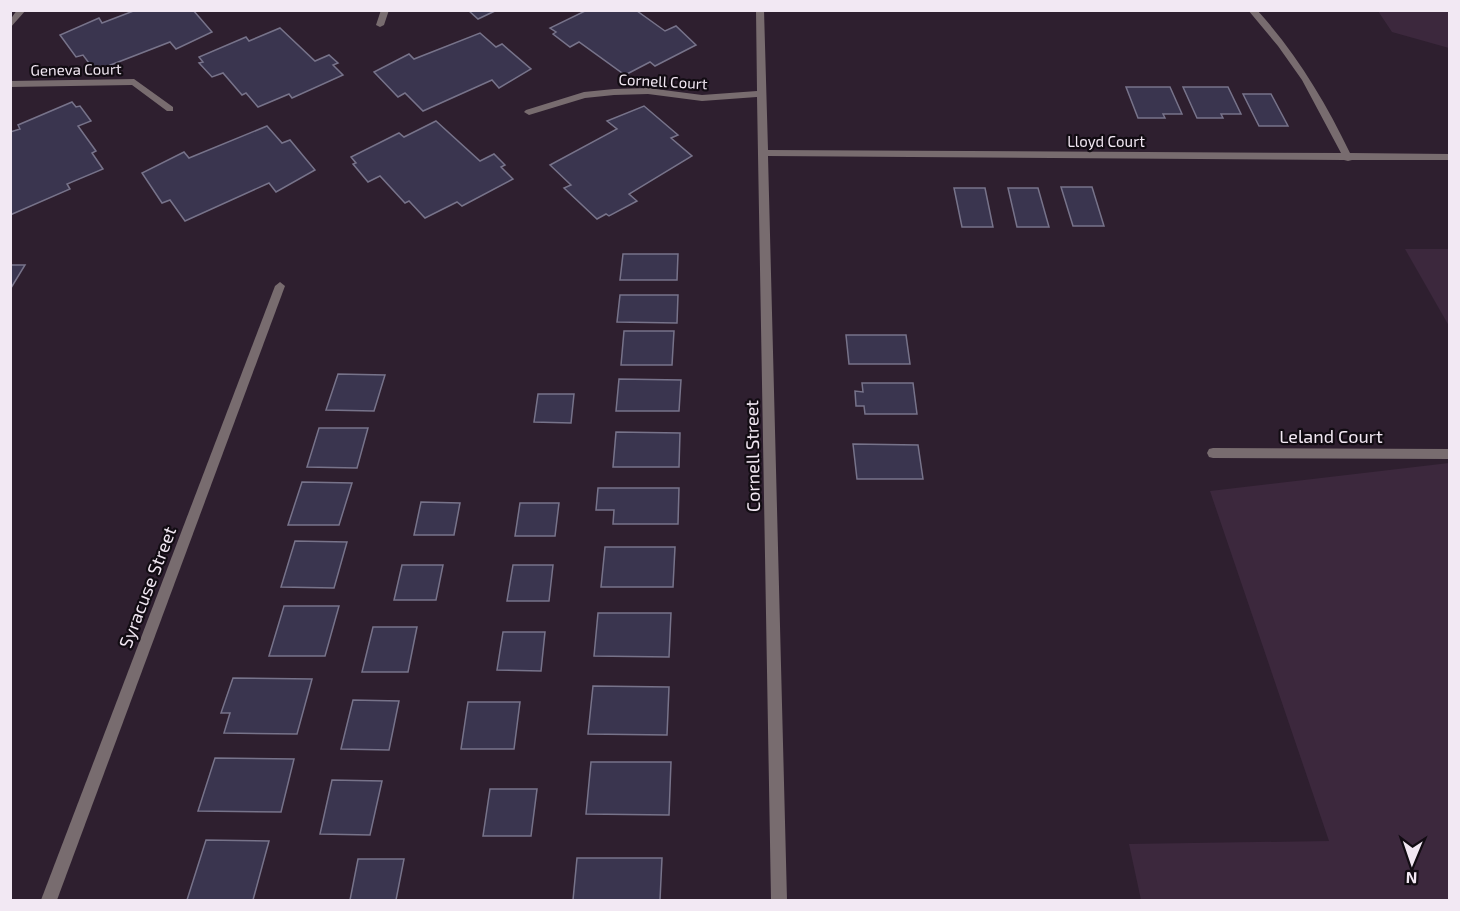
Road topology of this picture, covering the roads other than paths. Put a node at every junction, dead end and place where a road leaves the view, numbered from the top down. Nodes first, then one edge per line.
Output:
1 (22, 10) edge
2 (385, 10) edge
3 (760, 10) edge
4 (1252, 10) edge
5 (380, 25) dead end
6 (10, 26) edge
7 (10, 84) edge
8 (762, 94) junction
9 (170, 109) dead end
10 (529, 112) dead end
11 (763, 153) junction
12 (1449, 156) edge
13 (1348, 158) junction
14 (280, 286) dead end
15 (1213, 453) dead end
16 (1449, 454) edge
17 (49, 900) edge
18 (779, 900) edge

1 - 6 street
2 - 5 street
3 - 8 street, Cornell Street
4 - 13 street
7 - 9 street, Geneva Court
8 - 10 street, Cornell Court
8 - 11 street, Cornell Street
11 - 13 street, Lloyd Court
11 - 18 street, Cornell Street
12 - 13 street, Lloyd Court
14 - 17 street, Syracuse Street
15 - 16 street, Leland Court

